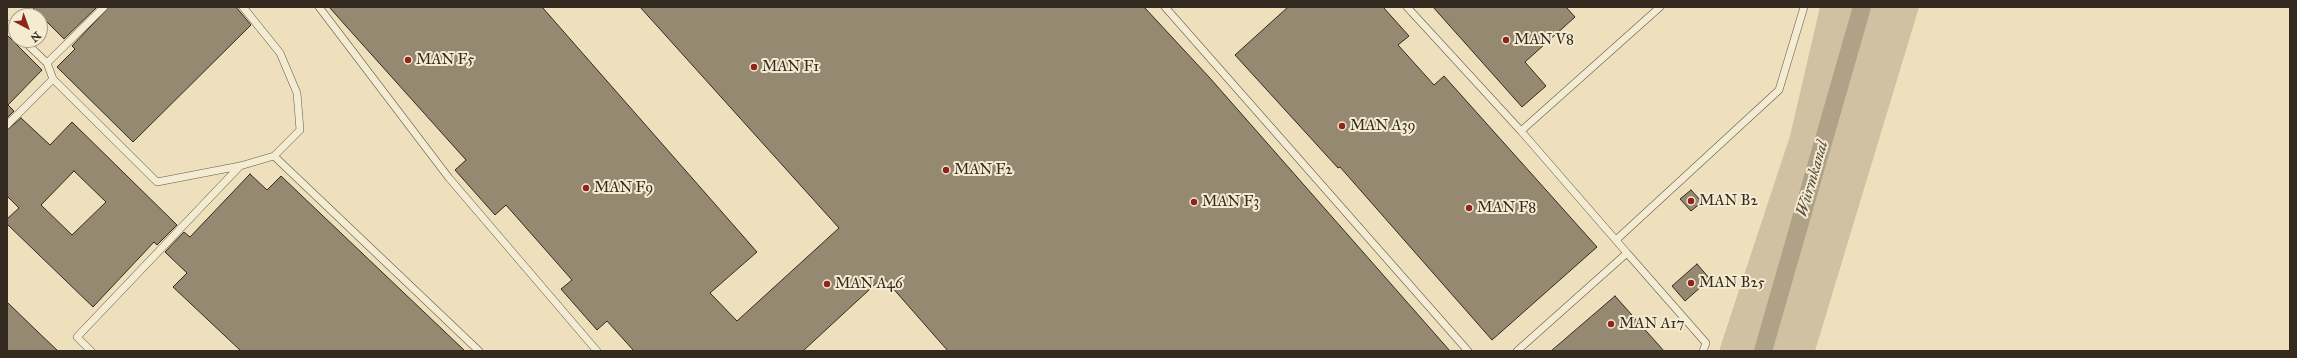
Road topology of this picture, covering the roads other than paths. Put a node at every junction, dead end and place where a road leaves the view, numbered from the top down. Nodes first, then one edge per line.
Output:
1 (104, 7) edge
2 (243, 7) edge
3 (319, 7) edge
4 (1165, 7) edge
5 (1407, 7) edge
6 (1660, 7) edge
7 (1804, 7) edge
8 (31, 48) edge
9 (47, 63) junction
10 (53, 79) junction
11 (7, 125) edge
12 (1521, 131) junction
13 (274, 156) junction
14 (240, 166) junction
15 (1616, 240) junction
16 (1627, 253) junction
17 (91, 351) edge
18 (479, 351) edge
19 (597, 351) edge
20 (1468, 351) edge
21 (1518, 351) edge
22 (1703, 351) edge

1 - 9 lane
2 - 13 lane
3 - 19 lane
4 - 20 lane
5 - 12 lane
6 - 12 lane
7 - 15 lane
8 - 9 lane
9 - 10 lane
10 - 11 lane
10 - 14 lane
12 - 15 lane
13 - 14 lane
13 - 18 lane
14 - 17 lane
15 - 16 lane
16 - 21 lane
16 - 22 lane

